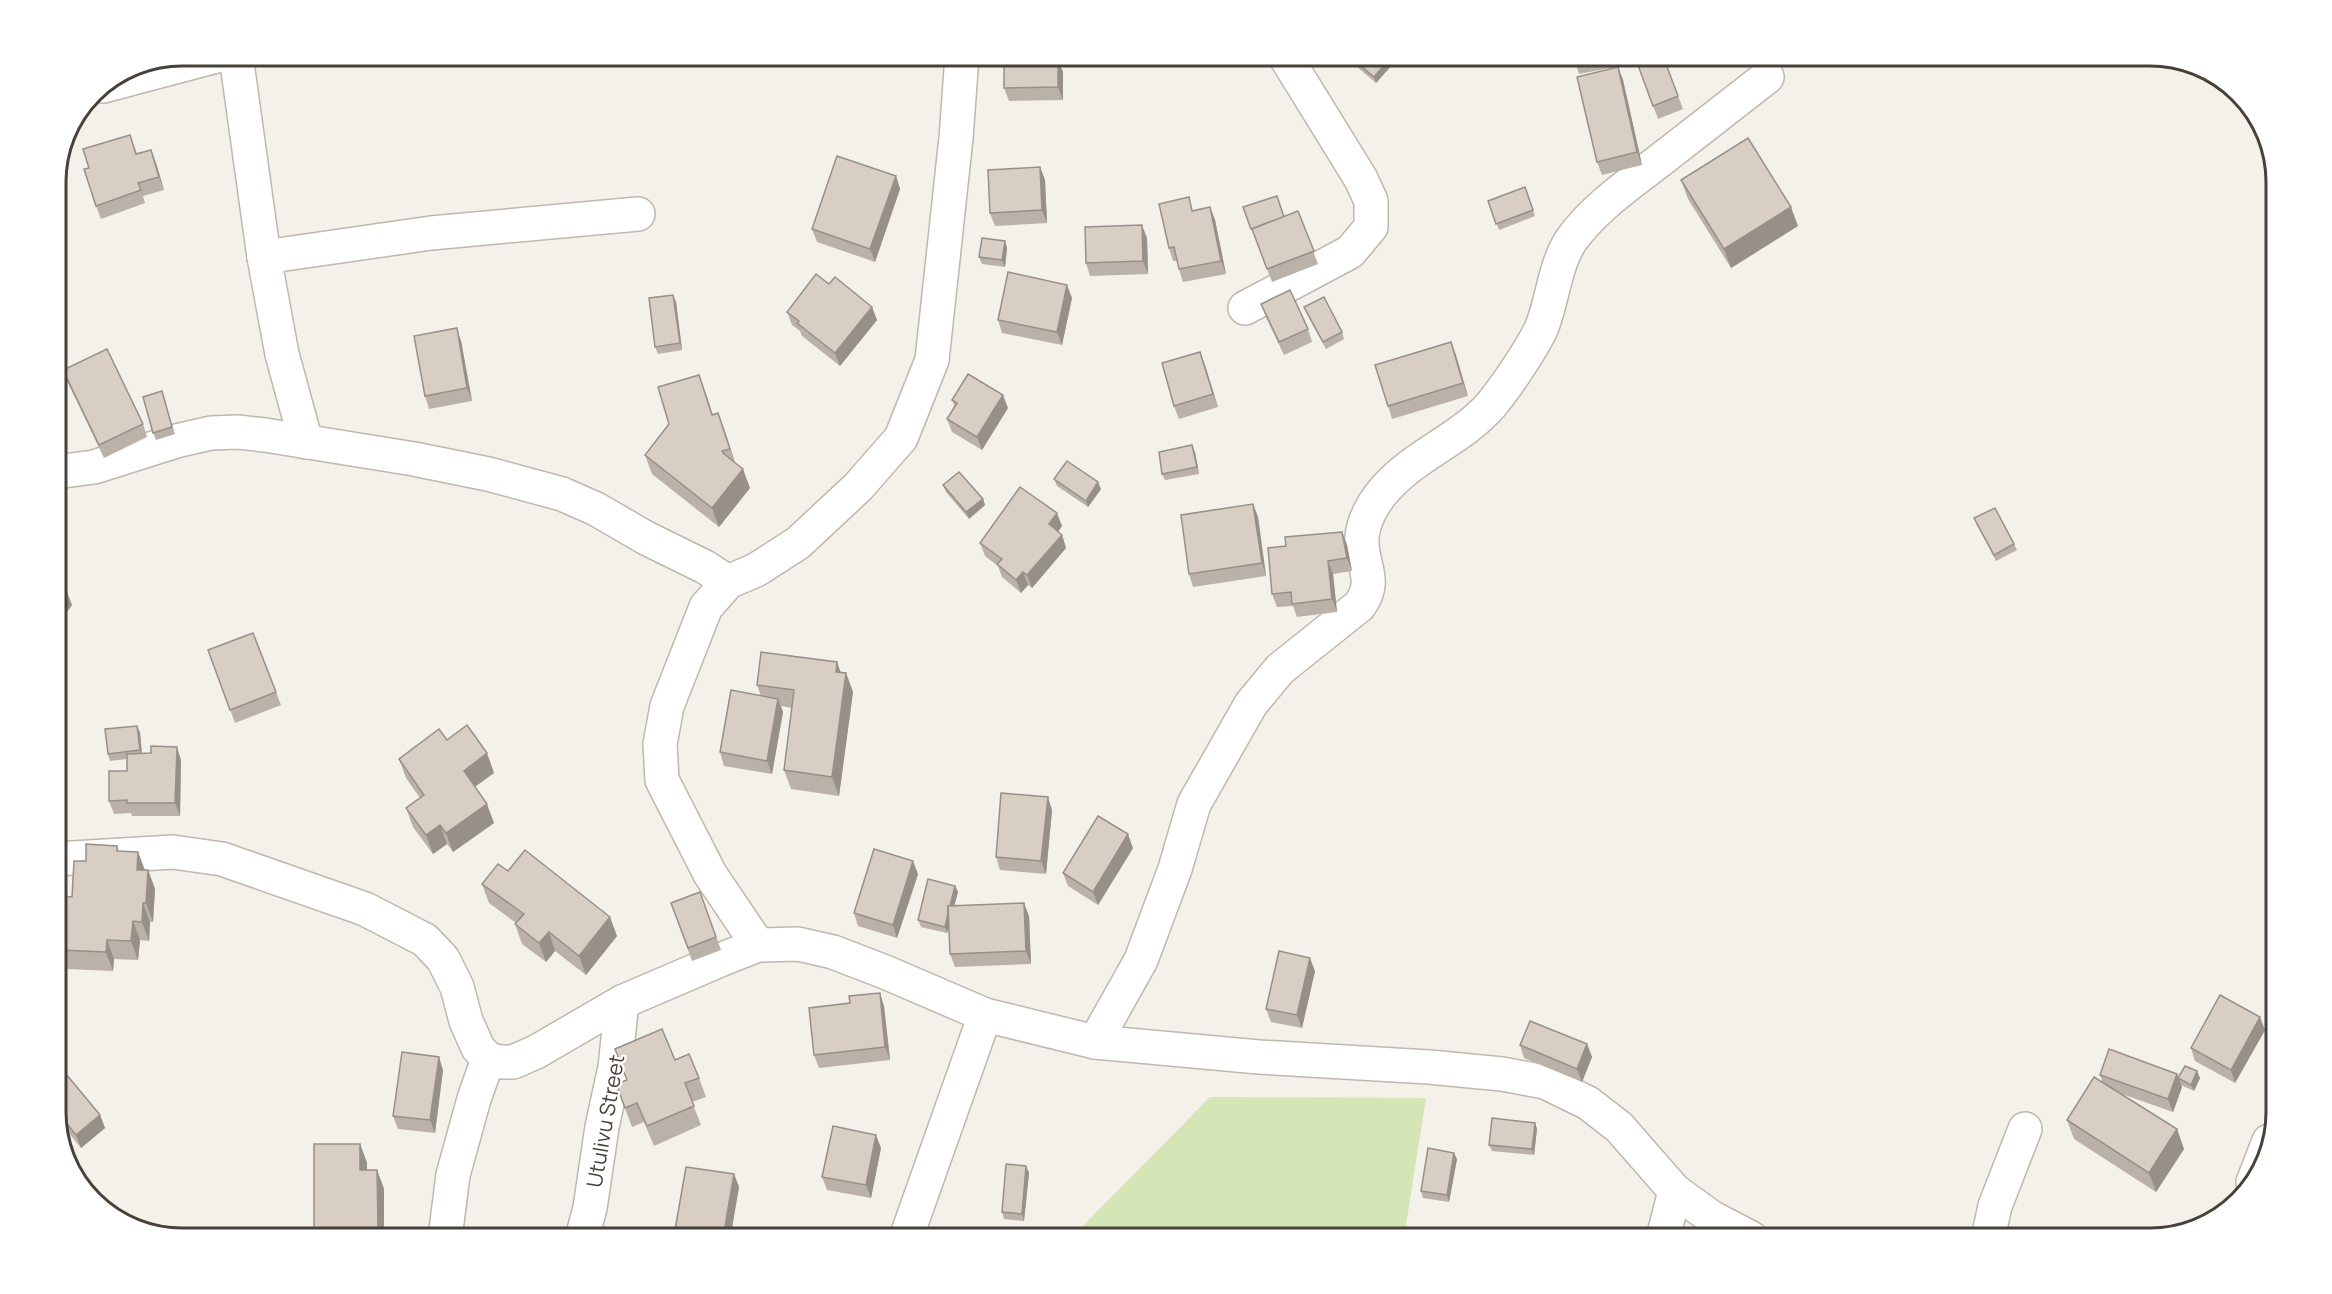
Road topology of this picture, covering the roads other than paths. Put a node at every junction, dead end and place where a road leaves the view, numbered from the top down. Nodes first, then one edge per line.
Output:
1 (177, 66) edge
2 (237, 66) edge
3 (961, 66) edge
4 (1291, 66) edge
5 (1767, 77) dead end
6 (131, 79) edge
7 (638, 214) dead end
8 (264, 257) junction
9 (1245, 308) dead end
10 (306, 442) junction
11 (66, 471) edge
12 (728, 582) junction
13 (66, 858) edge
14 (758, 945) junction
15 (622, 1002) junction
16 (985, 1015) junction
17 (1095, 1042) junction
18 (488, 1059) junction
19 (2025, 1129) dead end
20 (1675, 1191) junction
21 (447, 1228) edge
22 (585, 1228) edge
23 (910, 1228) edge
24 (1666, 1228) edge
25 (1731, 1228) edge
26 (1990, 1228) edge

1 - 6 street
2 - 8 street
3 - 12 street
4 - 9 street
5 - 17 street
7 - 8 street
8 - 10 street
10 - 11 street
10 - 12 street
12 - 14 street
13 - 18 street
14 - 15 street
14 - 16 street
15 - 18 street
15 - 22 street, Utulivu Street
16 - 17 street
16 - 23 street
17 - 20 street
18 - 21 street
19 - 26 street
20 - 24 street
20 - 25 street

